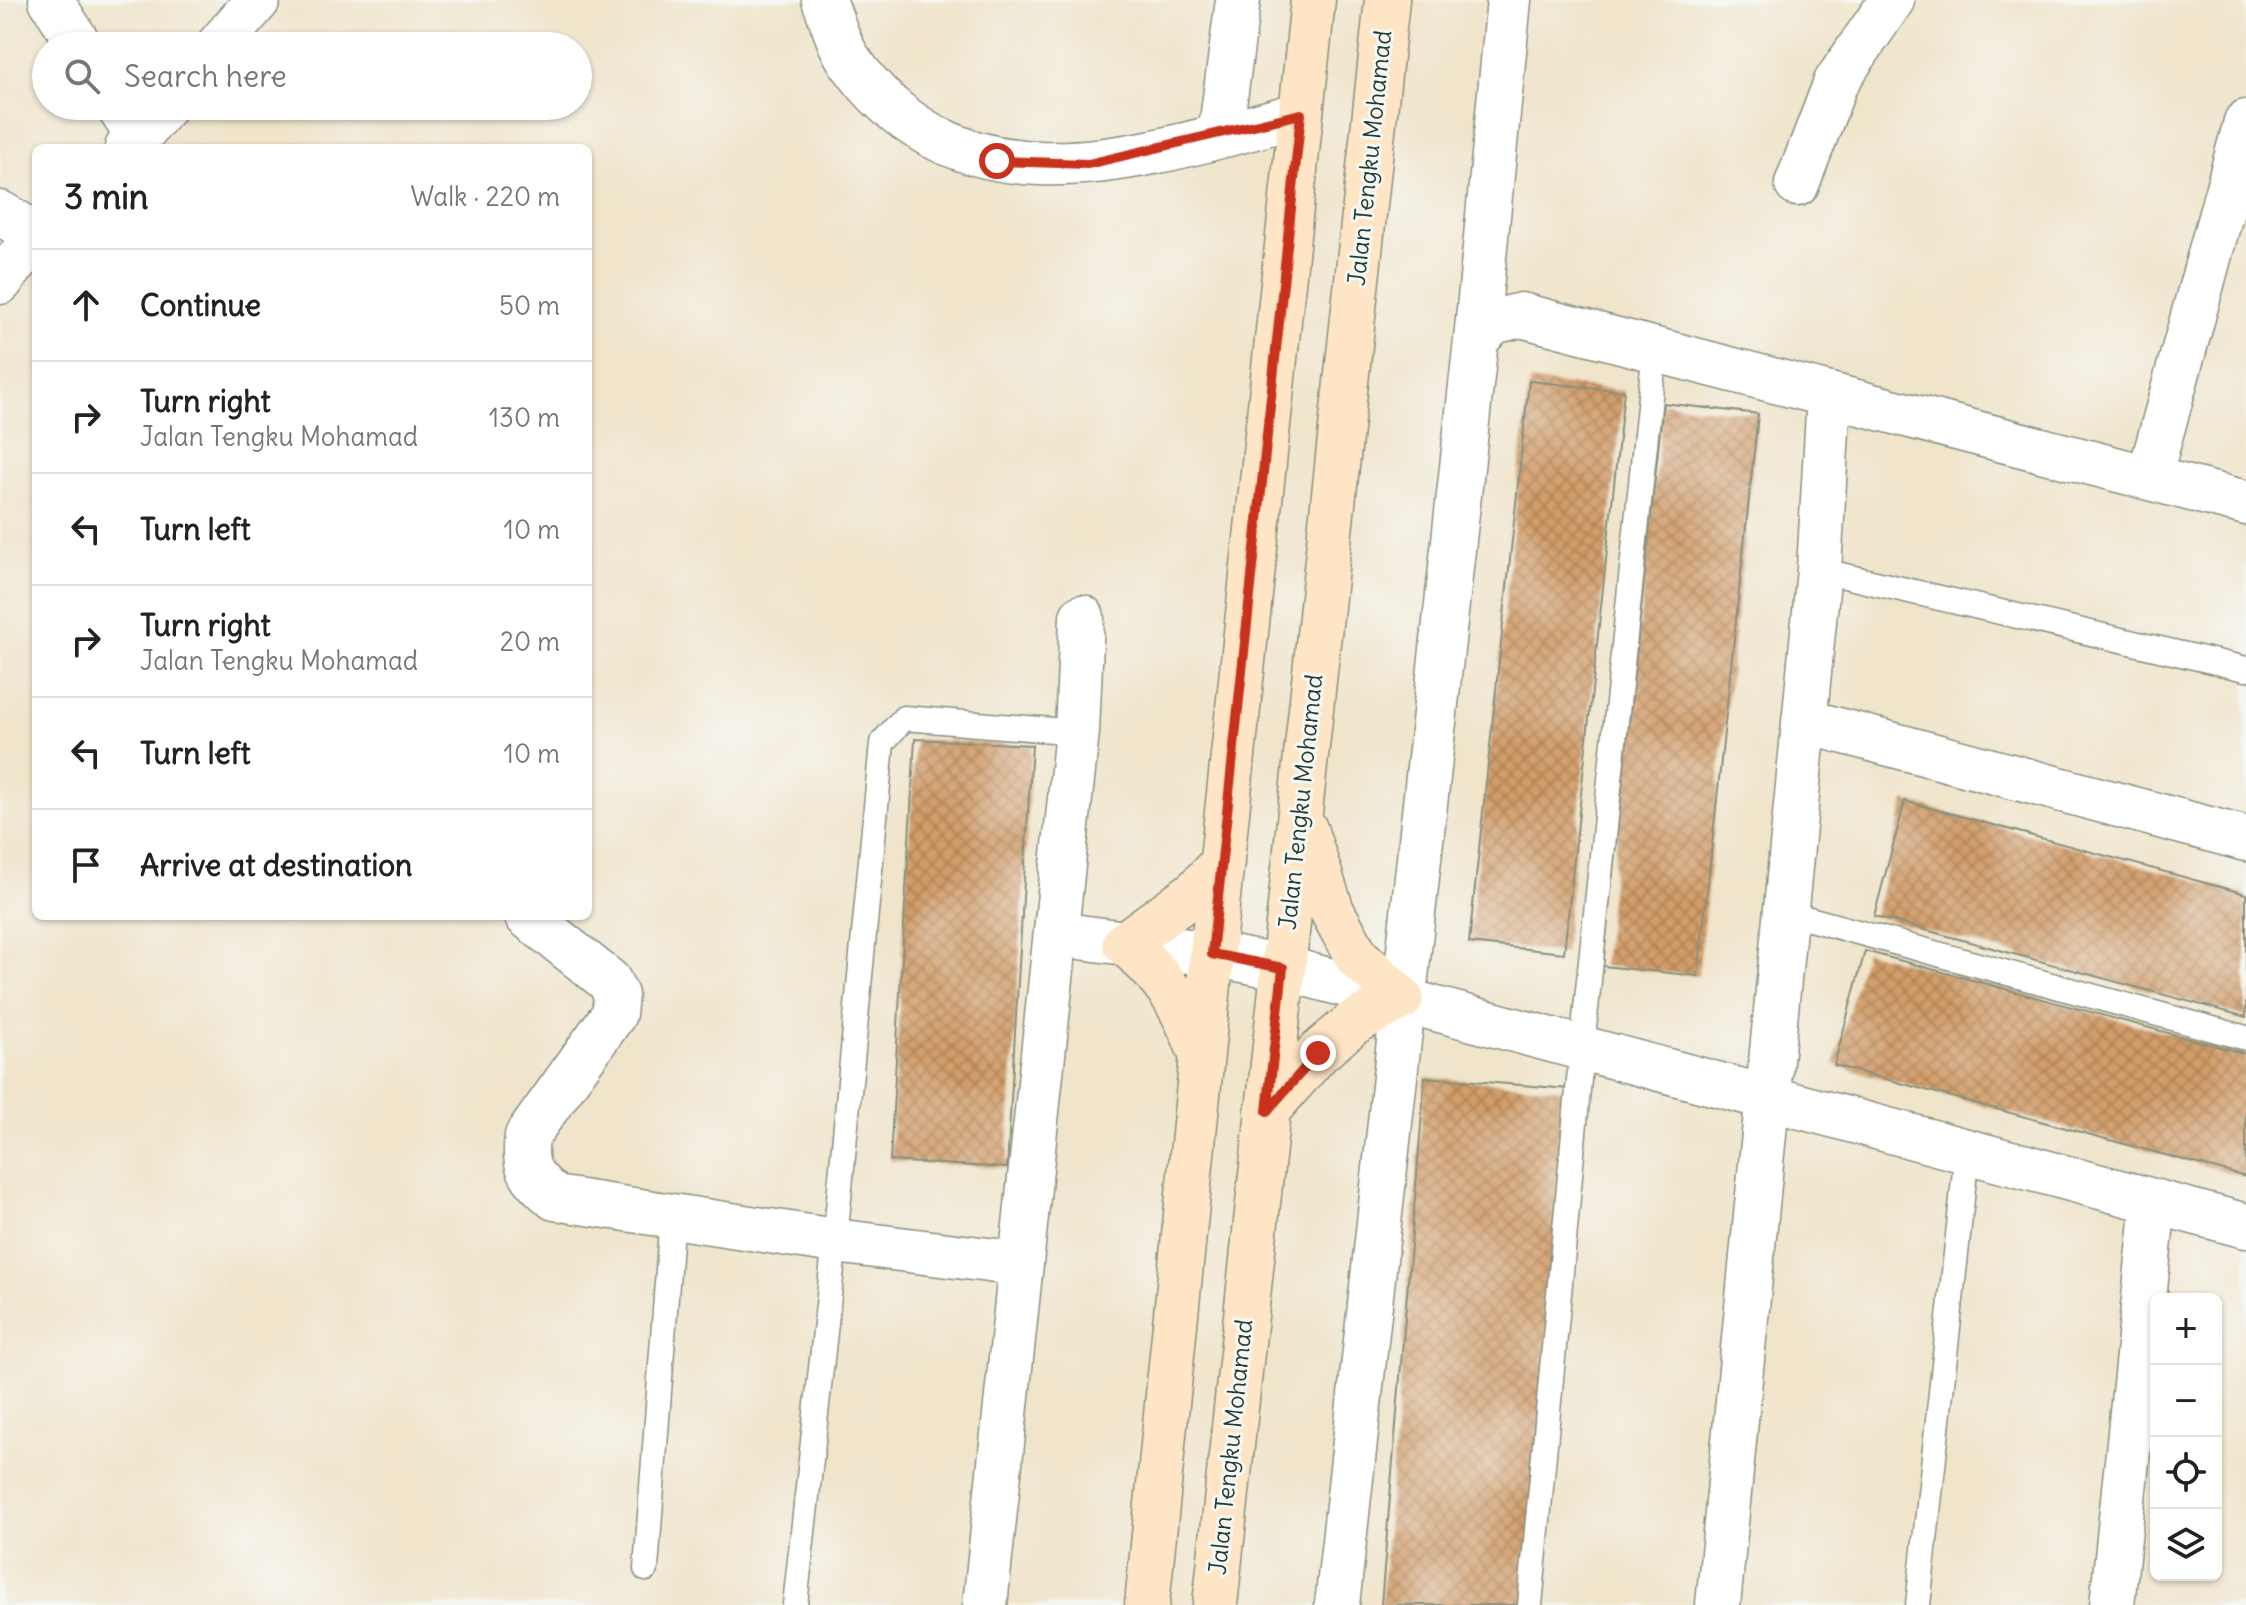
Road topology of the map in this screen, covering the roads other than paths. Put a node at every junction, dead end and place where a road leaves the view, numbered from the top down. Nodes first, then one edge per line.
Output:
1 (51, 0) edge
2 (258, 0) edge
3 (824, 0) edge
4 (1238, 0) edge
5 (1313, 0) edge
6 (1387, 0) edge
7 (1509, 0) edge
8 (1892, 0) edge
9 (71, 32) edge
10 (230, 32) edge
11 (1301, 114) junction
12 (2246, 122) edge
13 (1220, 136) junction
14 (1797, 184) dead end
15 (0, 213) edge
16 (32, 233) edge
17 (32, 240) edge
18 (0, 282) edge
19 (1476, 340) junction
20 (1655, 349) junction
21 (1829, 395) junction
22 (2149, 478) junction
23 (2246, 503) edge
24 (1819, 570) junction
25 (1082, 617) dead end
26 (2246, 669) edge
27 (1804, 721) junction
28 (1077, 732) junction
29 (1300, 812) junction
30 (2246, 839) edge
31 (1222, 863) junction
32 (1784, 912) junction
33 (532, 920) edge
34 (1056, 934) junction
35 (1125, 943) junction
36 (1212, 954) junction
37 (1283, 968) junction
38 (1401, 998) junction
39 (2246, 1038) edge
40 (1582, 1047) junction
41 (1202, 1057) junction
42 (1765, 1096) junction
43 (1267, 1111) junction
44 (1967, 1152) junction
45 (2154, 1202) junction
46 (672, 1215) junction
47 (2246, 1226) edge
48 (835, 1241) junction
49 (1021, 1264) junction
50 (646, 1569) dead end
51 (795, 1605) edge
52 (985, 1605) edge
53 (1147, 1605) edge
54 (1215, 1605) edge
55 (1337, 1605) edge
56 (1530, 1605) edge
57 (1718, 1605) edge
58 (1918, 1605) edge
59 (2112, 1605) edge

1 - 9 street
2 - 10 street
3 - 13 street
4 - 13 street
5 - 11 main road
6 - 29 main road, Jalan Tengku Mohamad
7 - 19 street
8 - 14 street
11 - 13 street
11 - 31 main road
12 - 22 street
15 - 16 street
17 - 18 street
19 - 20 street
19 - 38 street
20 - 21 street
20 - 40 lane
21 - 22 street
21 - 24 street
22 - 23 street
24 - 26 lane
24 - 27 street
25 - 28 street
27 - 30 street
27 - 32 street
28 - 34 street
28 - 48 lane
29 - 37 main road, Jalan Tengku Mohamad
29 - 38 main road
31 - 35 main road
31 - 36 main road
32 - 39 lane
32 - 42 street
33 - 46 street
34 - 35 street
34 - 49 street
35 - 36 street
35 - 41 main road
36 - 37 street
36 - 41 main road
37 - 38 street
37 - 43 main road, Jalan Tengku Mohamad
38 - 40 street
38 - 43 main road
38 - 55 street
40 - 42 street
40 - 56 lane
41 - 53 main road
42 - 44 street
42 - 57 street
43 - 54 main road, Jalan Tengku Mohamad
44 - 45 street
44 - 58 lane
45 - 47 street
45 - 59 street
46 - 48 street
46 - 50 lane
48 - 49 street
48 - 51 lane
49 - 52 street

